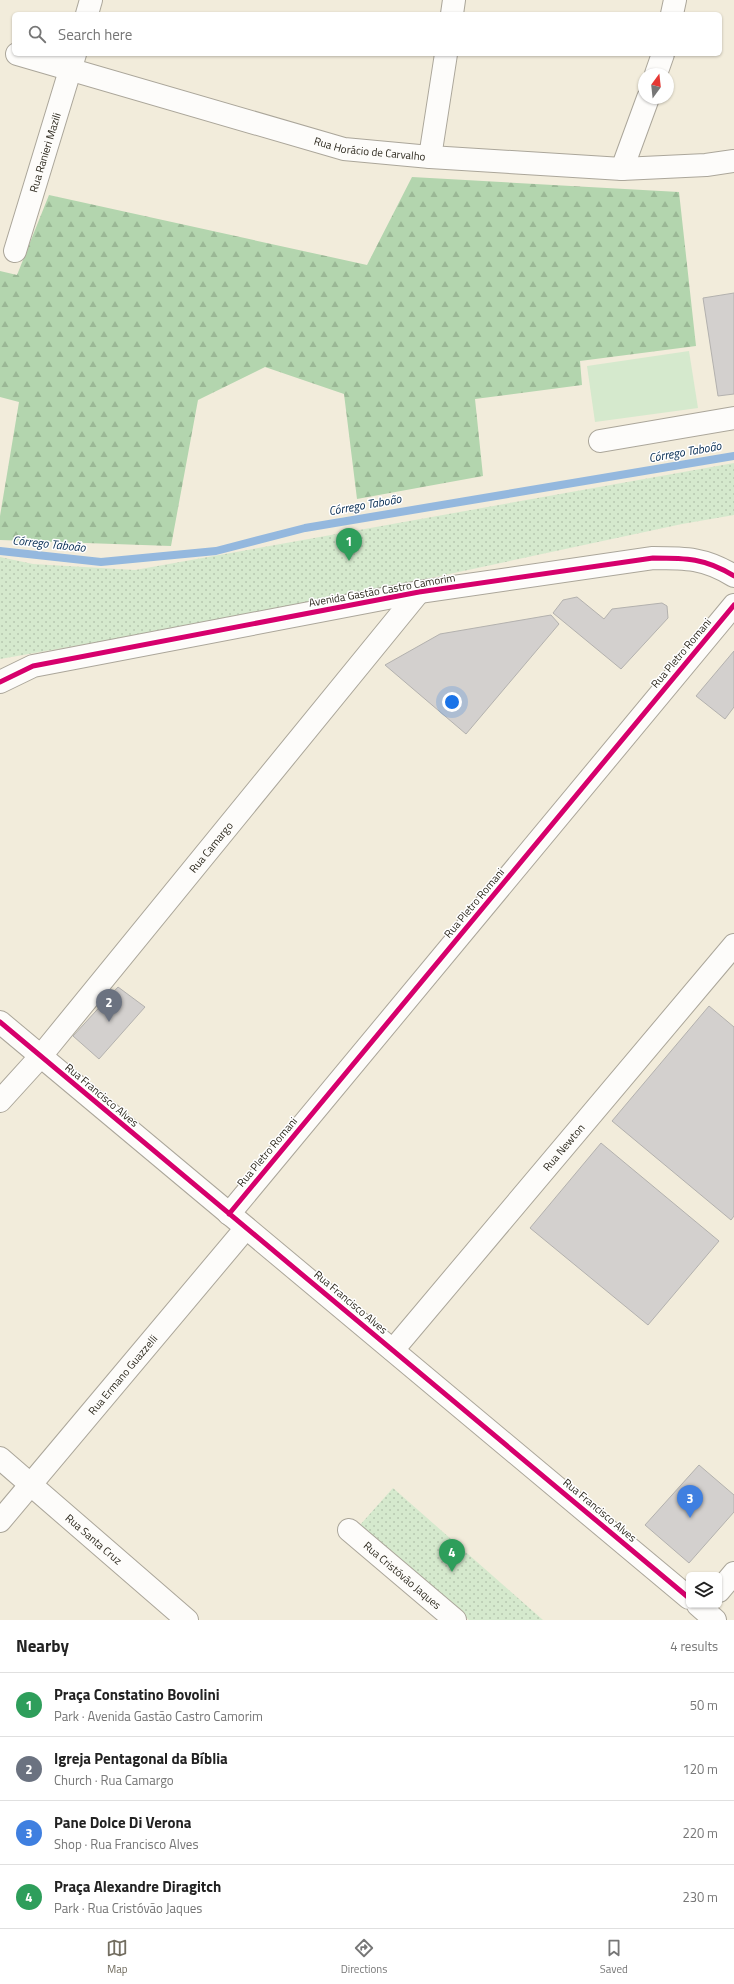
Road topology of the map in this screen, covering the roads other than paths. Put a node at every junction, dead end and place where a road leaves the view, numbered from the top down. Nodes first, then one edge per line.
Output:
1 (92, 0) edge
2 (454, 0) edge
3 (675, 0) edge
4 (88, 12) edge
5 (452, 12) edge
6 (672, 12) edge
7 (0, 49) edge
8 (12, 52) edge
9 (31, 56) edge
10 (446, 56) edge
11 (662, 56) edge
12 (73, 62) edge
13 (658, 68) edge
14 (646, 104) edge
15 (430, 157) junction
16 (734, 161) edge
17 (622, 169) junction
18 (14, 251) dead end
19 (734, 418) edge
20 (600, 441) dead end
21 (734, 576) edge
22 (419, 592) junction
23 (734, 605) edge
24 (0, 682) edge
25 (734, 945) edge
26 (0, 1022) edge
27 (40, 1057) junction
28 (0, 1101) edge
29 (229, 1214) junction
30 (246, 1228) junction
31 (393, 1350) junction
32 (0, 1458) edge
33 (30, 1485) junction
34 (0, 1521) edge
35 (349, 1530) dead end
36 (734, 1573) edge
37 (722, 1587) edge
38 (701, 1610) edge
39 (187, 1620) edge
40 (455, 1620) edge

1 - 4 street
2 - 5 street
3 - 6 street
7 - 8 street
9 - 12 street, Rua Horácio de Carvalho
10 - 15 street
11 - 13 street
12 - 15 street, Rua Horácio de Carvalho
12 - 18 street, Rua Ranieri Mazili
14 - 17 street
15 - 17 street, Rua Horácio de Carvalho
16 - 17 street, Rua Horácio de Carvalho
19 - 20 street
21 - 22 street, Avenida Gastão Castro Camorim
22 - 24 street, Avenida Gastão Castro Camorim
22 - 27 street, Rua Camargo
23 - 29 street, Rua Pletro Romani
25 - 31 street, Rua Newton
26 - 27 street, Rua Francisco Alves
27 - 28 street, Rua Camargo
27 - 29 street, Rua Francisco Alves
29 - 30 street, Rua Francisco Alves
30 - 31 street, Rua Francisco Alves
30 - 33 street, Rua Ermano Guazzelli
31 - 38 street, Rua Francisco Alves
32 - 33 street, Rua Santa Cruz
33 - 34 street, Rua Ermano Guazzelli
33 - 39 street, Rua Santa Cruz
35 - 40 street, Rua Cristóvão Jaques
36 - 37 street

